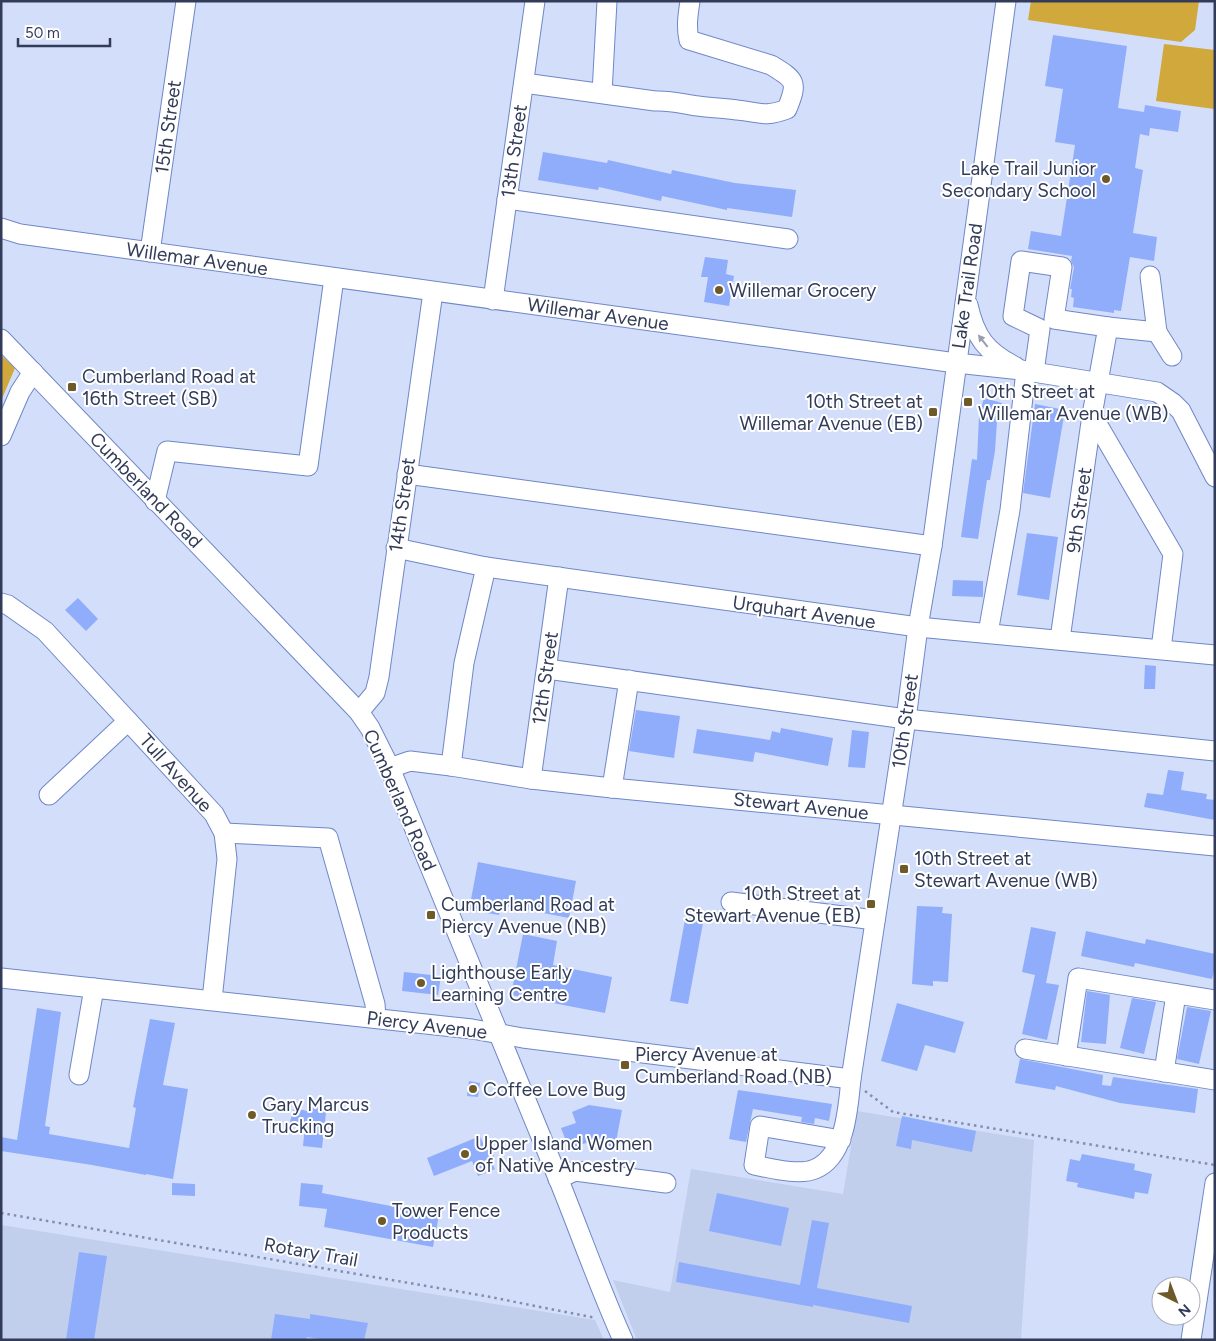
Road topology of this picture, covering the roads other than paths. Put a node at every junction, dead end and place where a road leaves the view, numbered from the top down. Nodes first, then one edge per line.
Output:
1 (186, 1) edge
2 (535, 1) edge
3 (607, 1) edge
4 (690, 1) edge
5 (1006, 1) edge
6 (524, 83) junction
7 (602, 93) junction
8 (507, 199) junction
9 (1, 228) edge
10 (20, 234) junction
11 (1, 236) edge
12 (788, 239) dead end
13 (150, 252) junction
14 (1150, 276) dead end
15 (334, 278) junction
16 (433, 292) junction
17 (966, 292) junction
18 (493, 300) junction
19 (1108, 327) junction
20 (1157, 332) junction
21 (1, 339) edge
22 (1172, 356) dead end
23 (956, 363) junction
24 (1027, 371) junction
25 (34, 372) junction
26 (1098, 381) junction
27 (1092, 414) junction
28 (1, 436) edge
29 (407, 474) junction
30 (1215, 477) edge
31 (156, 501) junction
32 (932, 546) junction
33 (396, 548) junction
34 (486, 567) junction
35 (559, 578) junction
36 (1, 603) edge
37 (918, 628) junction
38 (988, 633) junction
39 (1060, 640) junction
40 (1161, 649) junction
41 (1215, 655) edge
42 (547, 669) junction
43 (629, 680) junction
44 (359, 712) junction
45 (906, 719) junction
46 (128, 721) junction
47 (1215, 751) edge
48 (451, 766) junction
49 (390, 768) junction
50 (531, 779) junction
51 (612, 788) junction
52 (49, 795) dead end
53 (890, 815) junction
54 (224, 833) junction
55 (1215, 846) edge
56 (731, 902) dead end
57 (875, 920) junction
58 (1, 978) edge
59 (94, 988) junction
60 (1176, 994) junction
61 (212, 1000) junction
62 (1215, 1000) edge
63 (376, 1018) junction
64 (497, 1034) junction
65 (1025, 1049) dead end
66 (1066, 1056) junction
67 (1164, 1072) junction
68 (79, 1075) dead end
69 (851, 1079) junction
70 (1215, 1080) edge
71 (841, 1140) dead end
72 (558, 1179) junction
73 (666, 1183) dead end
74 (1215, 1183) edge
75 (623, 1340) edge
76 (1191, 1340) edge

1 - 13 street, 15th Street
2 - 6 street, 13th Street
3 - 7 street
4 - 7 street
5 - 17 street, Lake Trail Road
6 - 7 street
6 - 8 street, 13th Street
8 - 12 street
8 - 18 street, 13th Street
9 - 10 street, Willemar Avenue
10 - 11 street, Willemar Avenue
10 - 13 street, Willemar Avenue
13 - 15 street, Willemar Avenue
14 - 20 street
15 - 16 street, Willemar Avenue
15 - 31 street
16 - 18 street, Willemar Avenue
16 - 29 street, 14th Street
17 - 23 street, Lake Trail Road
24 -> 17 street
18 - 23 street, Willemar Avenue
19 - 20 street
19 - 24 street
19 - 26 street, 9th Street
20 - 22 street
21 - 25 street, Cumberland Road
23 - 24 street, Willemar Avenue
23 - 32 street, 10th Street
24 - 26 street, Willemar Avenue
24 - 38 street
25 - 28 street
25 - 31 street, Cumberland Road
26 - 27 street, 9th Street
26 - 30 street, Willemar Avenue
27 - 39 street, 9th Street
27 - 40 street
29 - 32 street
29 - 33 street, 14th Street
31 - 44 street, Cumberland Road
32 - 37 street, 10th Street
33 - 34 street, Urquhart Avenue
33 - 44 street, 14th Street
34 - 35 street, Urquhart Avenue
34 - 48 street
35 - 37 street, Urquhart Avenue
35 - 42 street, 12th Street
36 - 46 street, Tull Avenue
37 - 38 street, Urquhart Avenue
37 - 45 street, 10th Street
38 - 39 street, Urquhart Avenue
39 - 40 street, Urquhart Avenue
40 - 41 street, Urquhart Avenue
42 - 43 street
42 - 50 street, 12th Street
43 - 45 street
43 - 51 street
44 - 49 street, Cumberland Road
45 - 47 street
45 - 53 street, 10th Street
46 - 52 street
46 - 54 street, Tull Avenue
48 - 49 street, Stewart Avenue
48 - 50 street, Stewart Avenue
49 - 64 street, Cumberland Road
50 - 51 street, Stewart Avenue
51 - 53 street, Stewart Avenue
53 - 55 street, Stewart Avenue
53 - 57 street, 10th Street
54 - 61 street, Tull Avenue
54 - 63 street
56 - 57 street
57 - 69 street, 10th Street
58 - 59 street, Piercy Avenue
59 - 61 street, Piercy Avenue
59 - 68 street
60 - 62 street
60 - 66 street
60 - 67 street
61 - 63 street, Piercy Avenue
63 - 64 street, Piercy Avenue
64 - 69 street, Piercy Avenue
64 - 72 street, Cumberland Road
65 - 66 street
66 - 67 street
67 - 70 street
69 - 71 street, 10th Street
72 - 73 street
72 - 75 street, Cumberland Road
74 - 76 street

